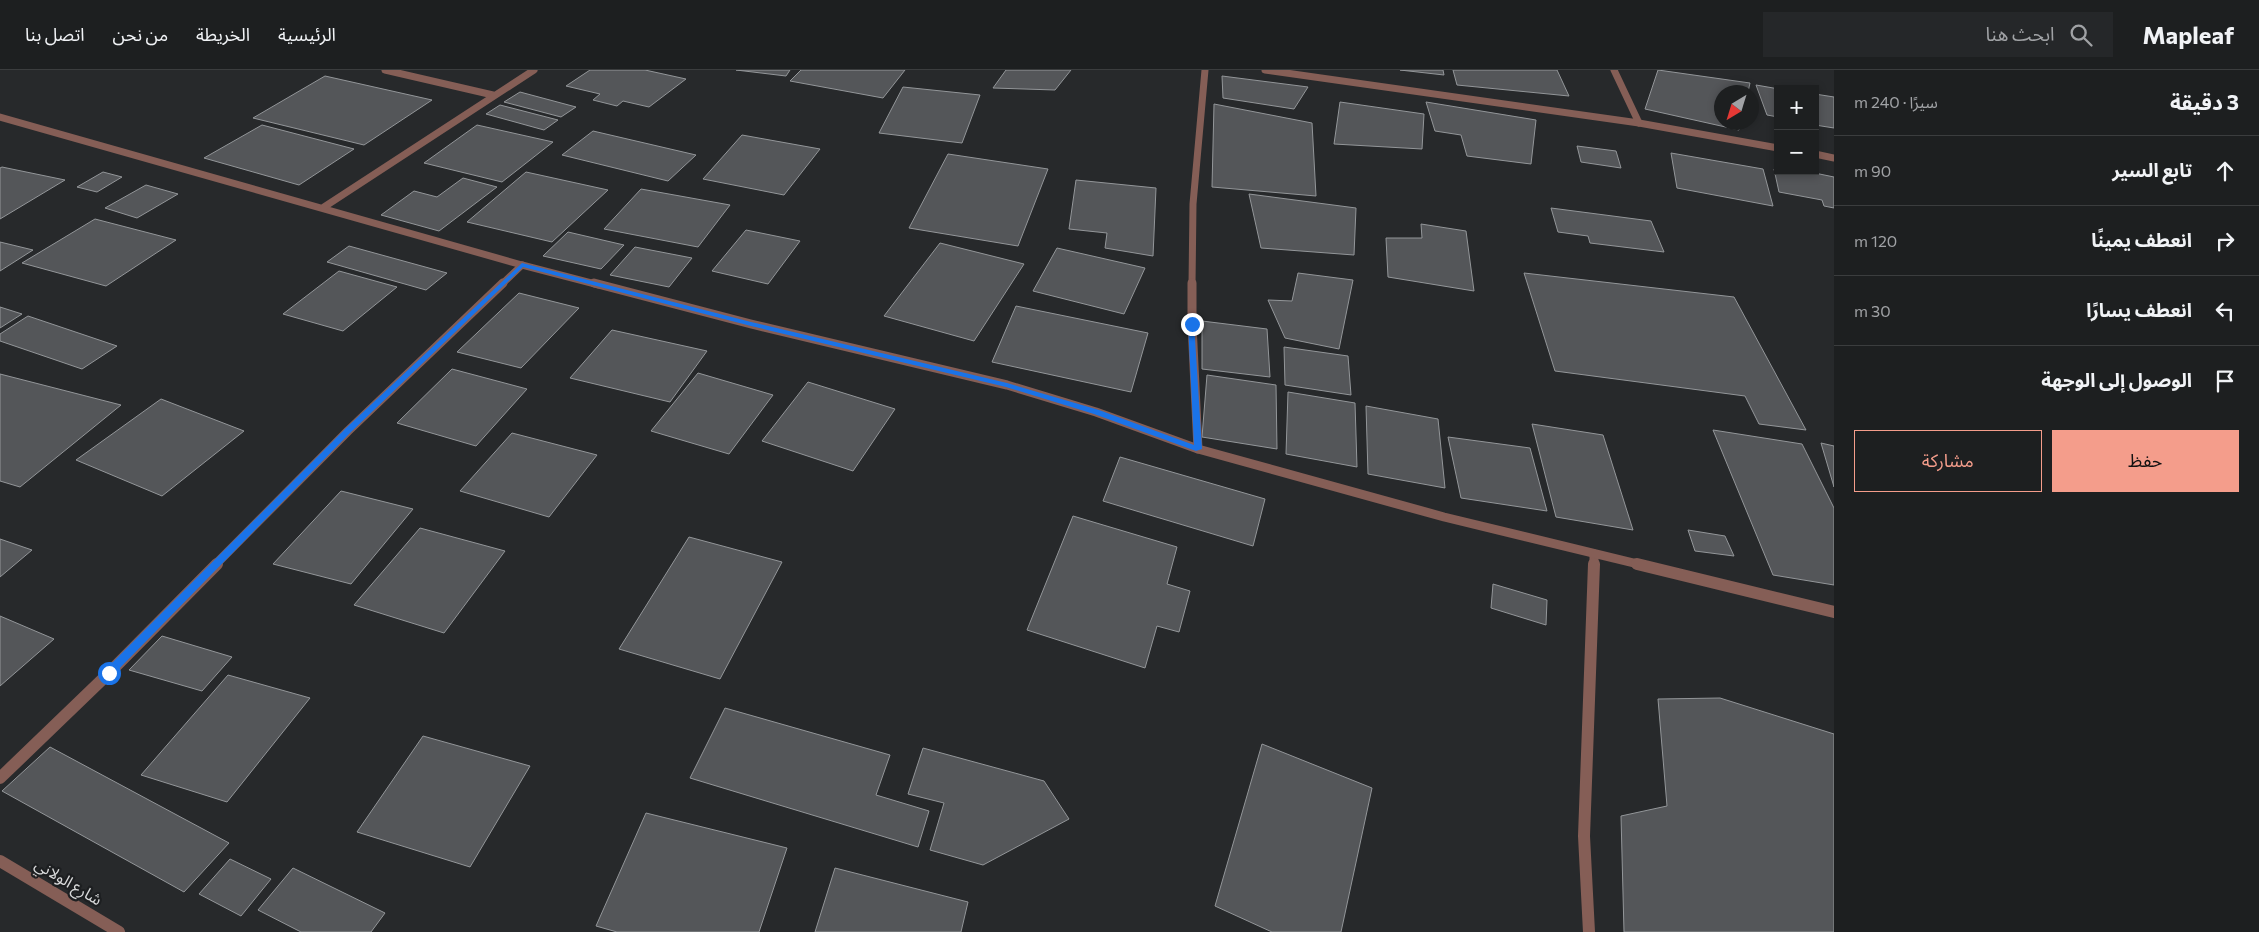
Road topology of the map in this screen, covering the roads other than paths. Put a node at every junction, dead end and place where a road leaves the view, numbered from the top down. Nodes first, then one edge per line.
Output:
1 (385, 70) edge
2 (534, 70) edge
3 (1205, 70) edge
4 (1265, 70) edge
5 (1614, 70) edge
6 (493, 95) junction
7 (0, 117) edge
8 (1640, 123) junction
9 (1774, 147) edge
10 (1819, 155) edge
11 (1834, 158) edge
12 (324, 207) junction
13 (522, 265) junction
14 (1198, 449) junction
15 (1594, 554) junction
16 (1834, 612) edge
17 (0, 778) edge
18 (0, 860) edge
19 (119, 932) edge
20 (1588, 932) edge

1 - 6 street
2 - 6 street
3 - 14 street
4 - 8 street
5 - 8 street
6 - 12 street
7 - 12 street
8 - 9 street
10 - 11 street
12 - 13 street
13 - 14 street
13 - 17 street
14 - 15 street
15 - 16 street
15 - 20 street
18 - 19 street, شارع الولاني

